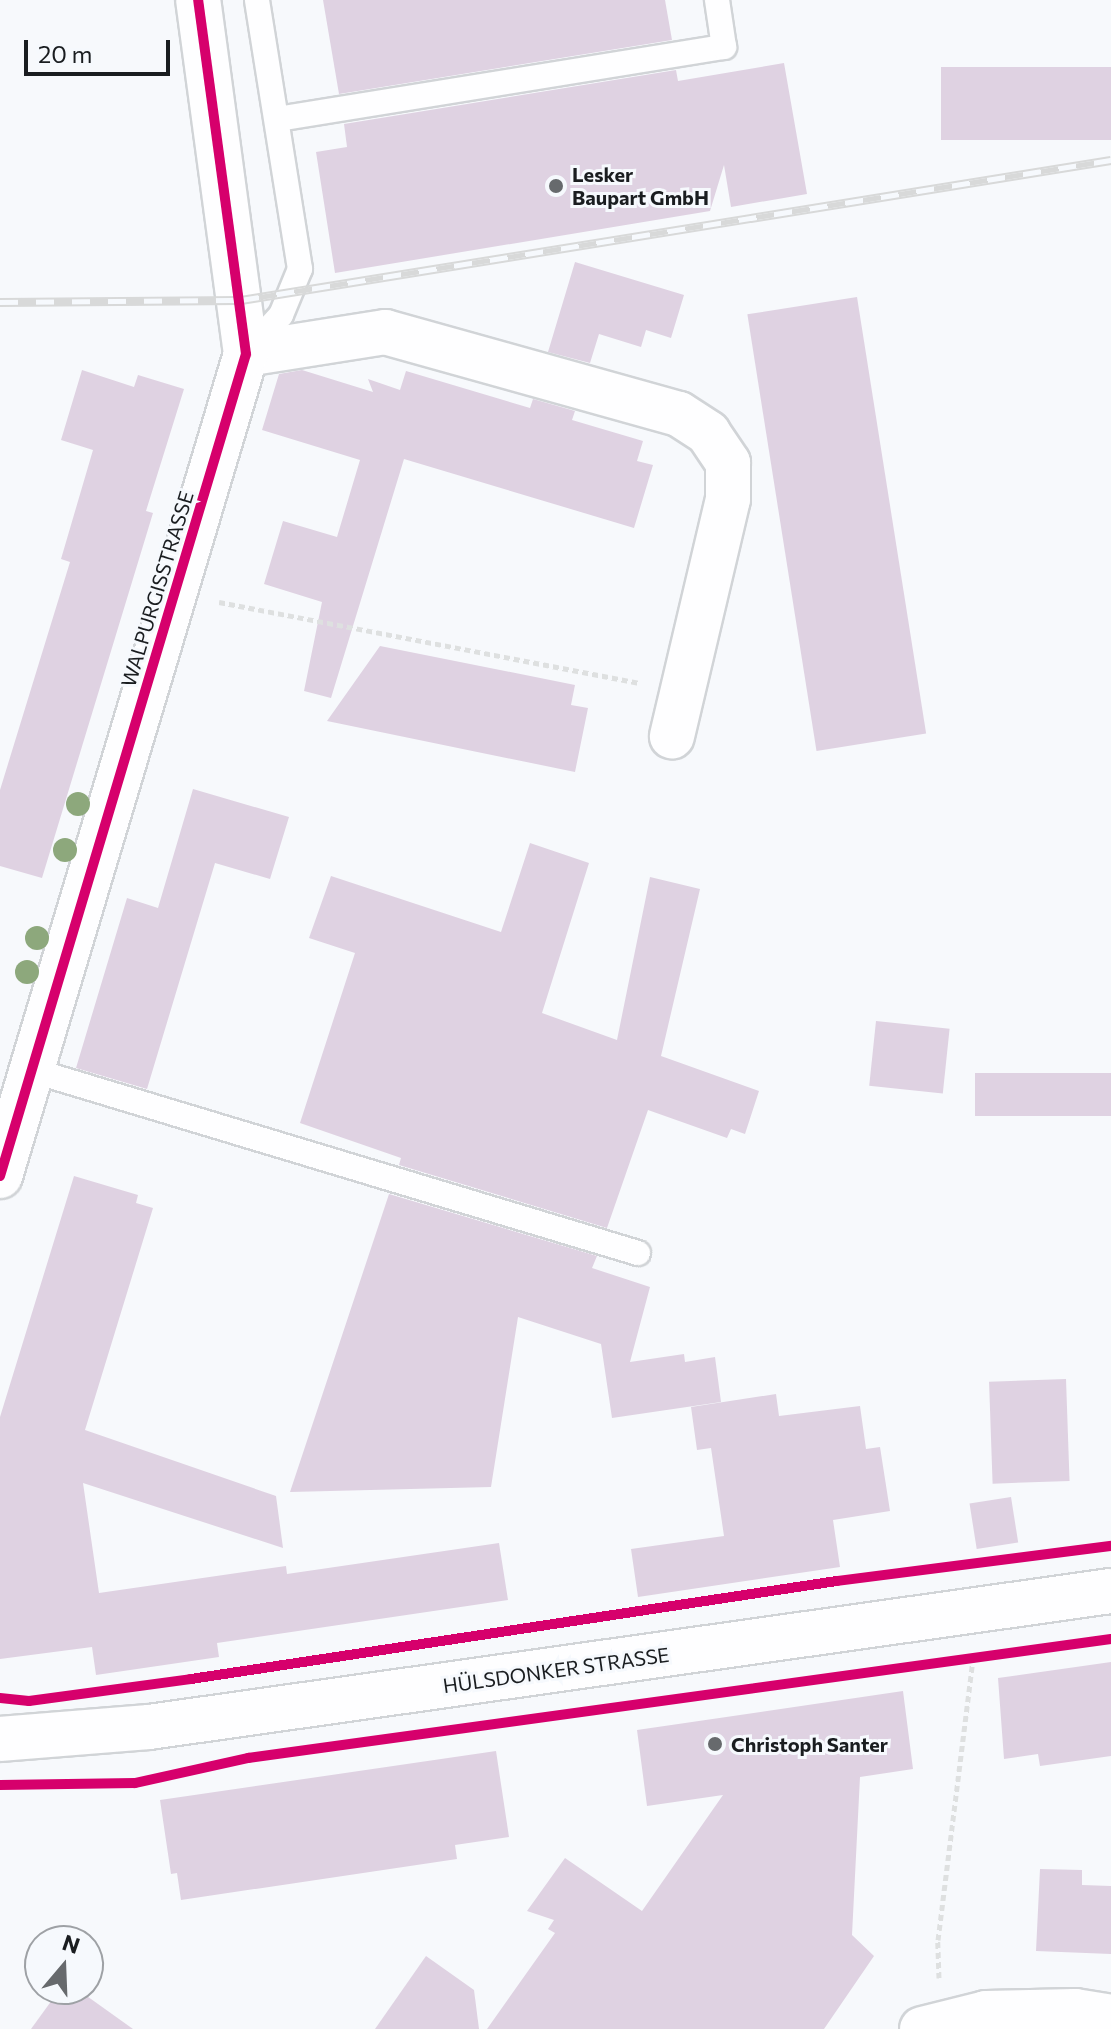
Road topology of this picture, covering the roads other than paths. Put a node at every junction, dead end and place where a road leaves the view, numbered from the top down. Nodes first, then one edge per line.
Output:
1 (198, 0) edge
2 (257, 0) edge
3 (717, 0) edge
4 (278, 119) junction
5 (246, 354) junction
6 (672, 736) dead end
7 (31, 1070) junction
8 (0, 1176) edge
9 (638, 1253) dead end
10 (1111, 1591) edge
11 (0, 1739) edge
12 (1111, 2017) edge
13 (935, 2026) edge

1 - 5 street, WALPURGISSTRASSE
2 - 4 lane
3 - 4 lane
4 - 5 lane
5 - 6 street
5 - 7 street, WALPURGISSTRASSE
7 - 8 street, WALPURGISSTRASSE
7 - 9 lane
10 - 11 street, HÜLSDONKER STRASSE
12 - 13 street

